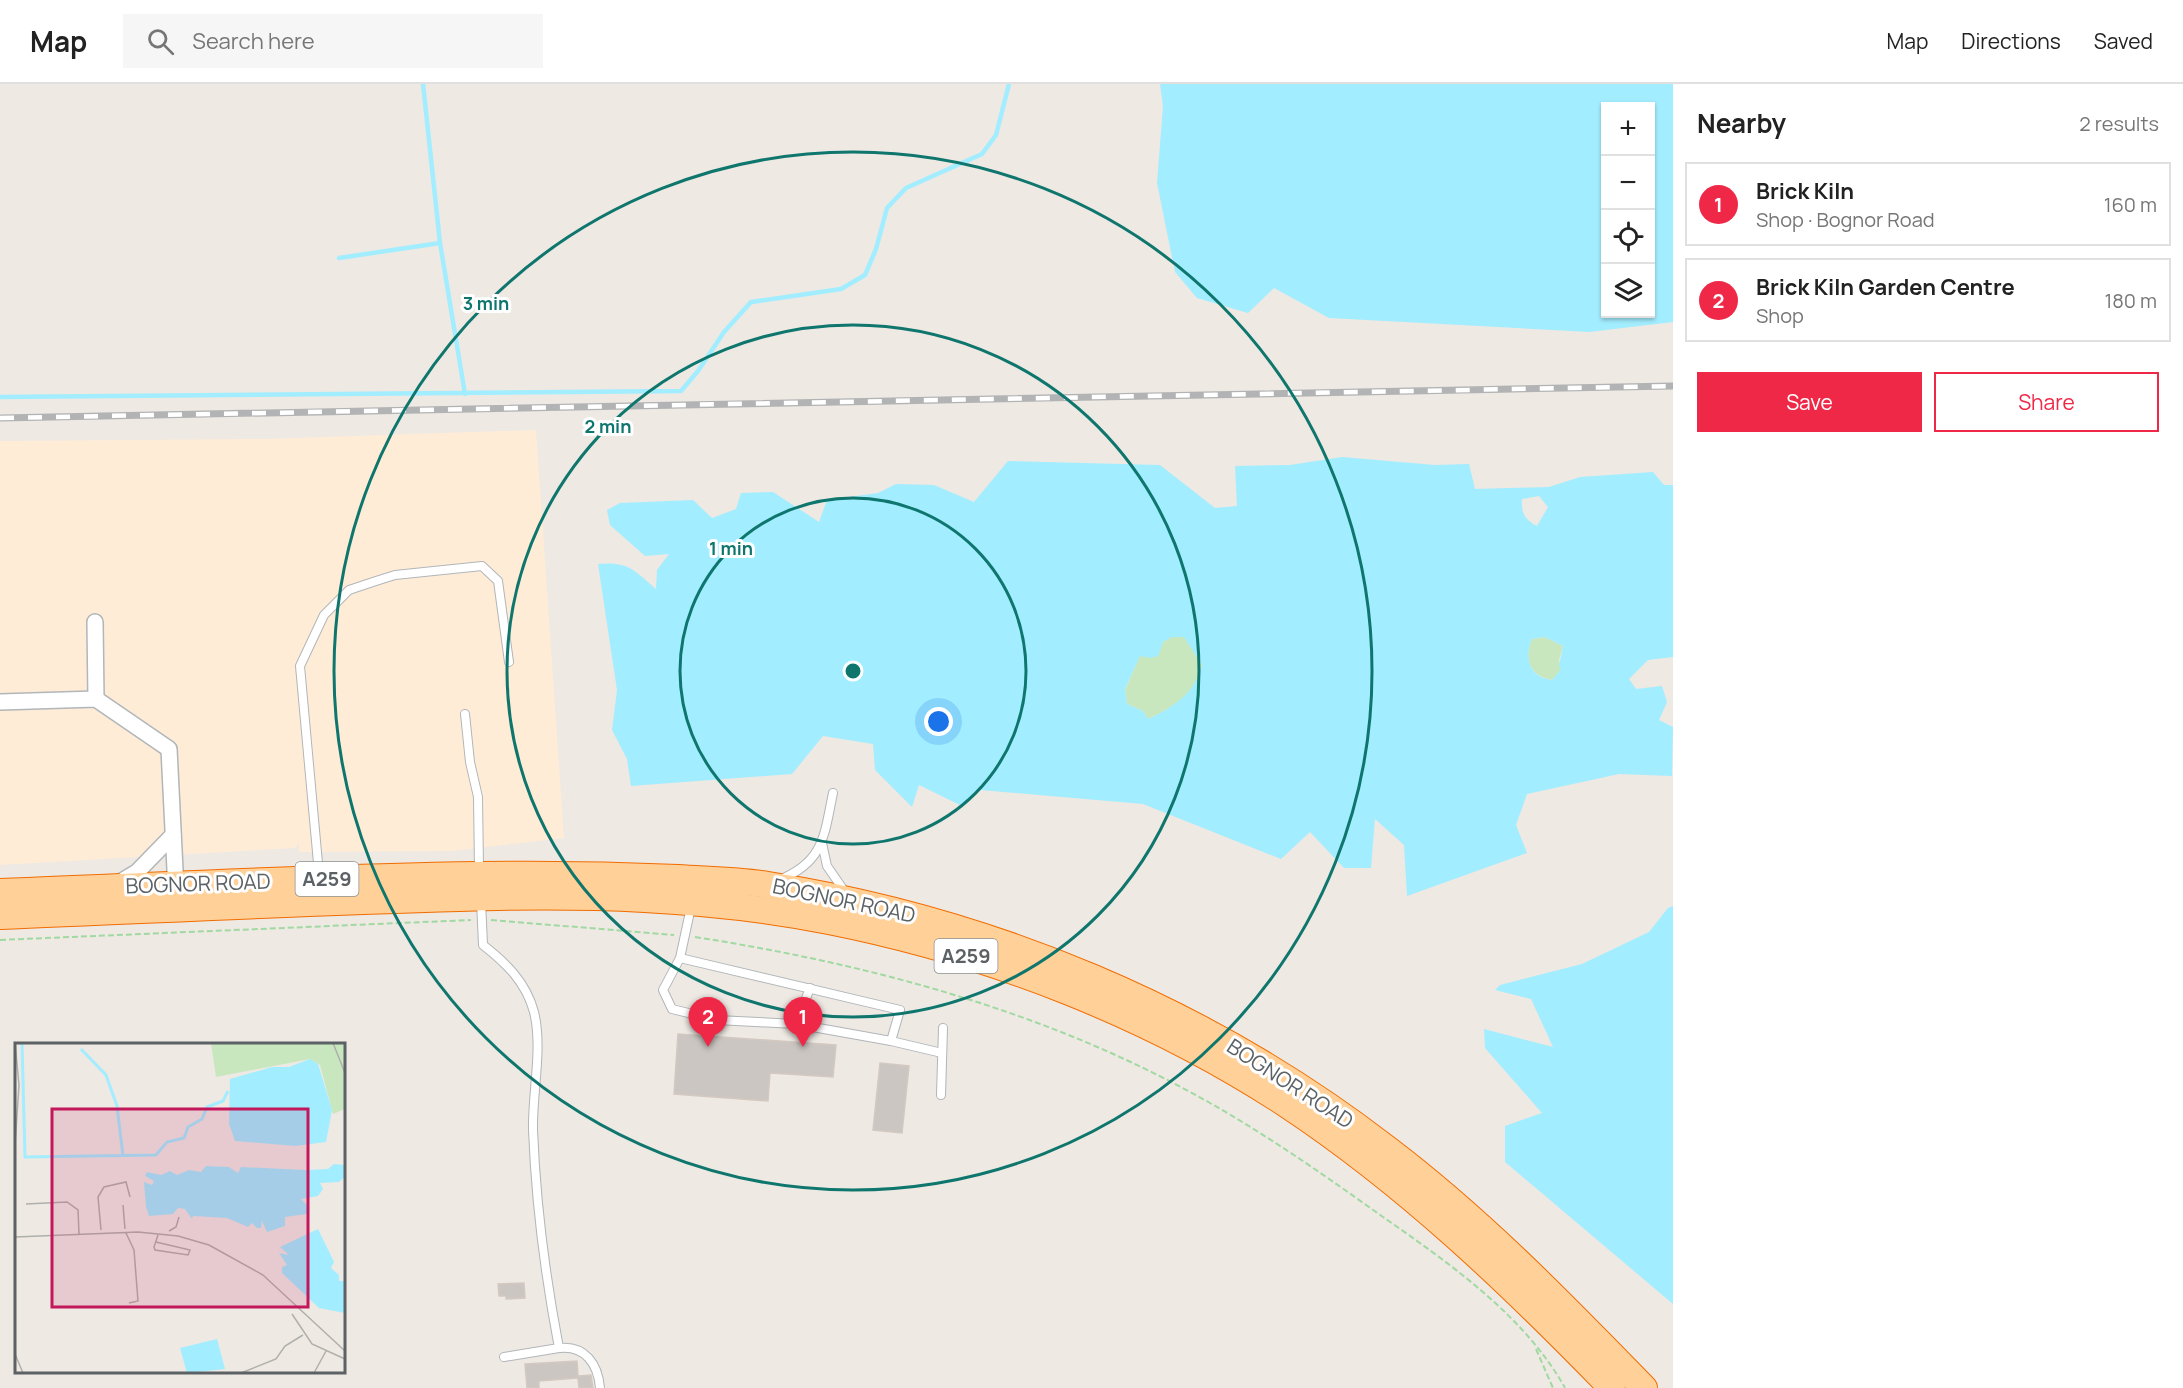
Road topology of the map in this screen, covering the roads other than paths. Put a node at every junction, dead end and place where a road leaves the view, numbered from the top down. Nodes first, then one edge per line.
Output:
1 (95, 622) dead end
2 (509, 662) dead end
3 (96, 699) junction
4 (0, 702) edge
5 (465, 714) dead end
6 (833, 793) dead end
7 (173, 835) junction
8 (822, 843) junction
9 (319, 879) junction
10 (766, 885) junction
11 (480, 886) junction
12 (113, 887) junction
13 (0, 892) edge
14 (176, 897) junction
15 (692, 903) junction
16 (857, 903) junction
17 (0, 916) edge
18 (680, 958) junction
19 (810, 988) junction
20 (796, 1024) junction
21 (942, 1028) dead end
22 (891, 1041) junction
23 (942, 1053) junction
24 (940, 1095) dead end
25 (559, 1348) junction
26 (504, 1357) dead end
27 (600, 1388) edge
28 (1612, 1388) edge
29 (1644, 1388) edge

1 - 3 street
2 - 9 lane
3 - 4 street
3 - 7 street
5 - 11 lane
6 - 8 lane
7 - 12 street
7 - 14 street
8 - 10 lane
8 - 16 lane
9 - 11 highway, BOGNOR ROAD / A259
9 - 14 highway, BOGNOR ROAD / A259
10 - 11 highway, BOGNOR ROAD / A259
10 - 16 highway, BOGNOR ROAD / A259
11 - 14 highway, BOGNOR ROAD / A259
11 - 15 highway, BOGNOR ROAD / A259
11 - 25 lane
12 - 13 highway, BOGNOR ROAD / A259
12 - 14 highway, BOGNOR ROAD / A259
14 - 17 highway, BOGNOR ROAD / A259
15 - 18 lane
15 - 28 highway, BOGNOR ROAD / A259
16 - 29 highway, BOGNOR ROAD / A259
18 - 19 lane
18 - 20 lane
19 - 20 lane
19 - 22 lane
20 - 22 lane
21 - 23 lane
22 - 23 lane
23 - 24 lane
25 - 26 lane
25 - 27 lane

